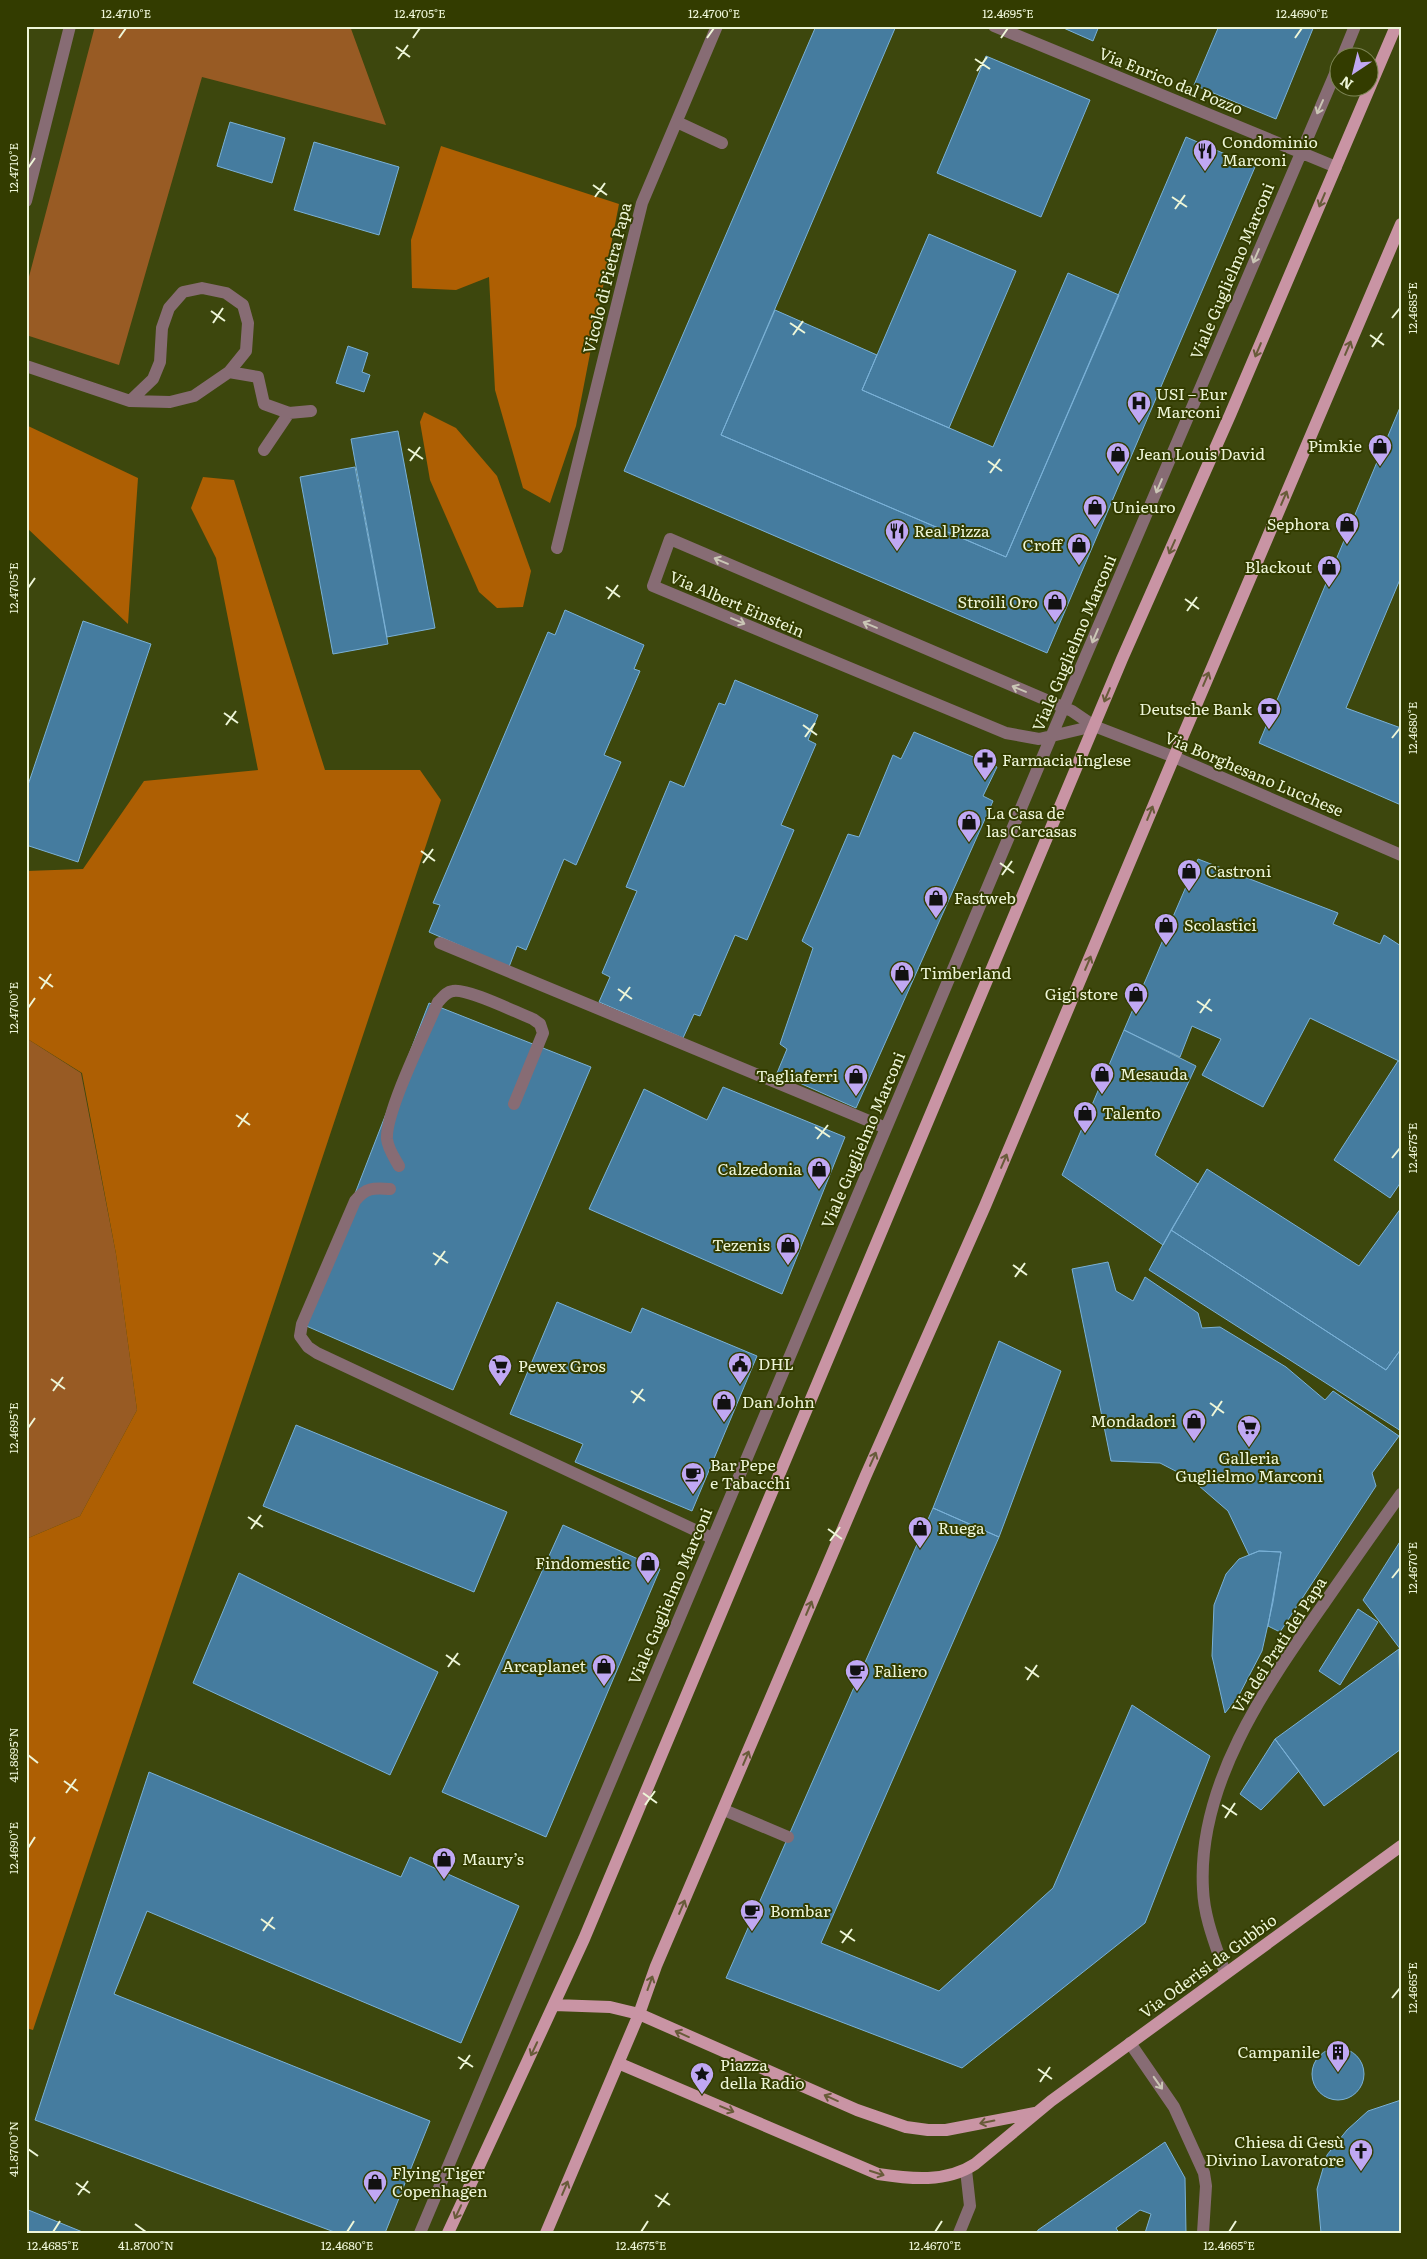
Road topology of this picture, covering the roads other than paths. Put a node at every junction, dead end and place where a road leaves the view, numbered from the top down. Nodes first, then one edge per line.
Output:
1 (70, 26) edge
2 (717, 26) edge
3 (994, 26) edge
4 (1355, 26) edge
5 (1396, 26) edge
6 (1346, 48) edge
7 (1330, 84) edge
8 (676, 122) junction
9 (722, 143) dead end
10 (1300, 152) junction
11 (1336, 168) junction
12 (26, 201) edge
13 (1401, 224) edge
14 (26, 366) edge
15 (229, 372) junction
16 (130, 401) junction
17 (312, 411) dead end
18 (289, 412) junction
19 (264, 450) dead end
20 (557, 548) dead end
21 (1064, 708) junction
22 (1094, 726) junction
23 (1051, 737) junction
24 (1174, 756) junction
25 (1401, 855) edge
26 (440, 943) dead end
27 (514, 1104) dead end
28 (886, 1128) junction
29 (399, 1166) dead end
30 (390, 1189) dead end
31 (1401, 1494) edge
32 (712, 1538) junction
33 (724, 1810) junction
34 (788, 1837) dead end
35 (1401, 1846) edge
36 (1225, 1973) junction
37 (554, 2005) junction
38 (639, 2014) junction
39 (1130, 2043) junction
40 (618, 2063) junction
41 (1035, 2113) junction
42 (966, 2170) junction
43 (420, 2233) edge
44 (448, 2233) edge
45 (546, 2233) edge
46 (959, 2233) edge
47 (1203, 2233) edge

1 - 12 street
2 - 8 street, Vicolo di Pietra Papa
3 - 10 street, Via Enrico dal Pozzo
4 - 6 street
5 - 11 main road
7 -> 10 street, Viale Guglielmo Marconi
8 - 9 street
8 - 20 street, Vicolo di Pietra Papa
10 - 11 street, Via Enrico dal Pozzo
10 -> 21 street, Viale Guglielmo Marconi
11 -> 22 main road
24 -> 13 main road
14 - 16 street
15 - 16 street
15 - 16 street
15 - 18 street
17 - 18 street
18 - 19 street
21 - 22 street, Via Albert Einstein
21 - 23 street, Viale Guglielmo Marconi
21 -> 23 street, Via Albert Einstein
22 - 23 street, Via Albert Einstein
22 - 24 street, Via Borghesano Lucchese
22 - 37 main road
23 - 28 street, Viale Guglielmo Marconi
24 - 25 street, Via Borghesano Lucchese
33 -> 24 main road
26 - 28 street
27 - 29 street
28 - 32 street, Viale Guglielmo Marconi
30 - 32 street
31 - 36 street, Via dei Prati dei Papa
32 - 43 street, Viale Guglielmo Marconi
33 - 34 street
38 -> 33 main road
35 - 36 main road, Via Oderisi da Gubbio
36 - 39 main road, Via Oderisi da Gubbio
37 - 38 main road
37 -> 44 main road
38 - 40 main road
41 -> 38 main road
39 - 41 main road, Via Oderisi da Gubbio
39 -> 47 street
40 -> 42 main road
45 -> 40 main road
41 - 42 main road
42 - 46 street

